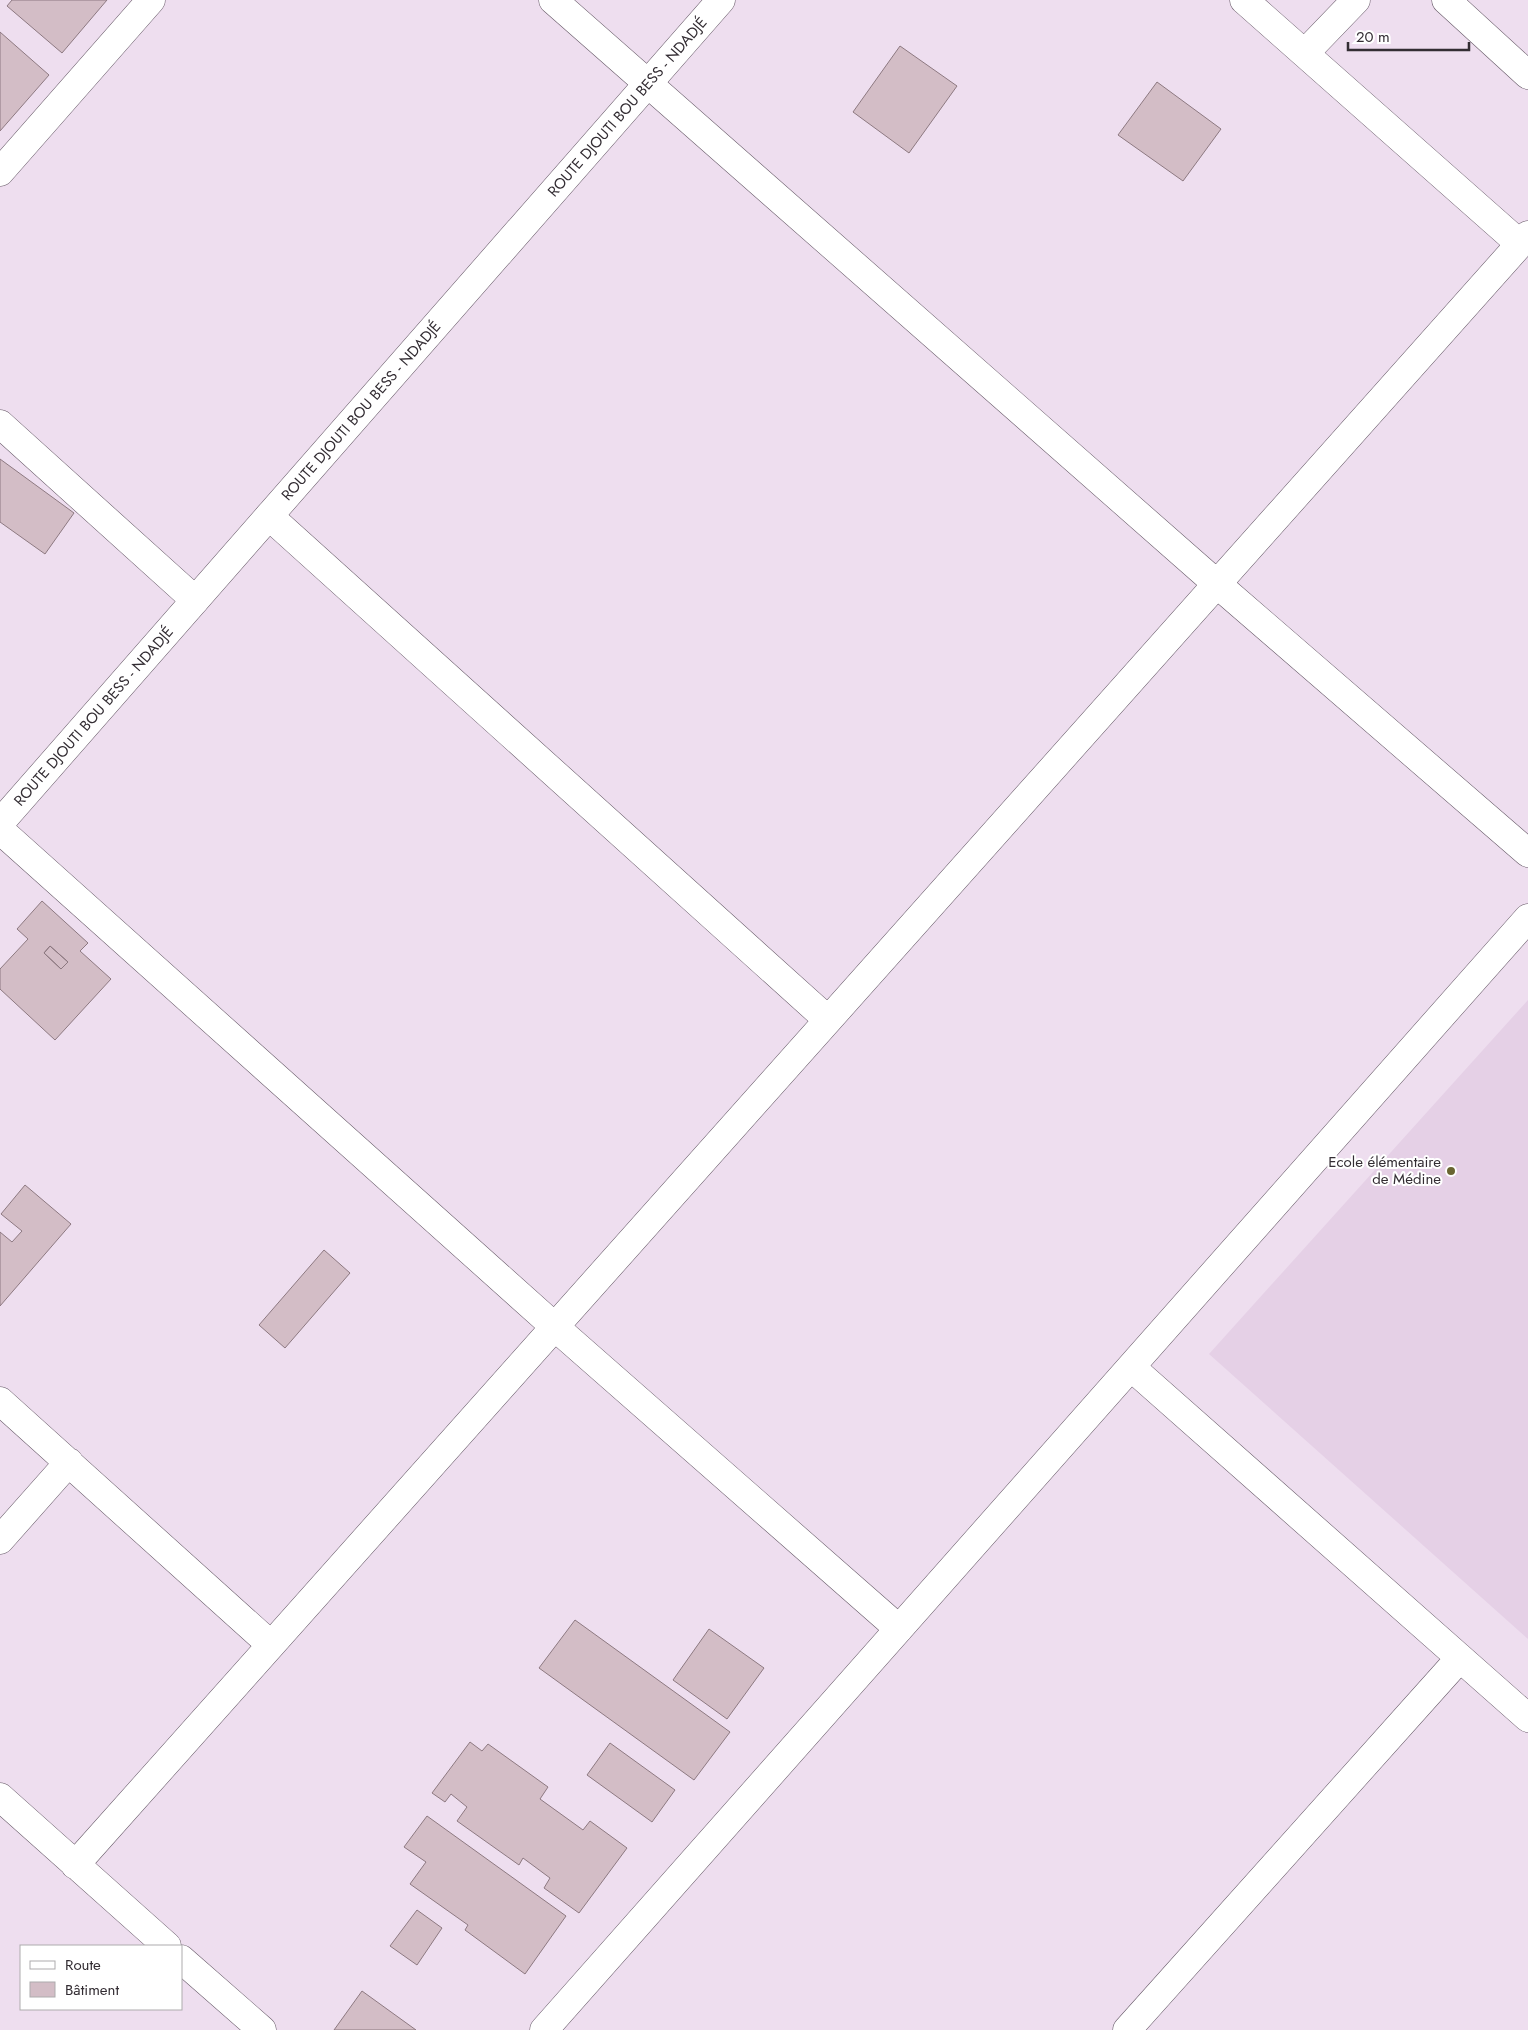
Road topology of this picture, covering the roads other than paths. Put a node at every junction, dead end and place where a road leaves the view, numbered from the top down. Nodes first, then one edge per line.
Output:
1 (151, 0) edge
2 (553, 0) edge
3 (721, 0) edge
4 (1244, 0) edge
5 (1356, 0) edge
6 (1446, 0) edge
7 (1305, 53) junction
8 (1528, 76) edge
9 (648, 83) junction
10 (0, 172) edge
11 (1524, 239) edge
12 (0, 424) edge
13 (269, 516) junction
14 (1217, 584) junction
15 (195, 600) junction
16 (0, 823) edge
17 (0, 830) edge
18 (1528, 853) edge
19 (1528, 918) edge
20 (828, 1020) junction
21 (555, 1327) junction
22 (1131, 1367) junction
23 (0, 1401) edge
24 (69, 1462) junction
25 (0, 1540) edge
26 (899, 1629) junction
27 (271, 1645) junction
28 (1460, 1658) junction
29 (1528, 1718) edge
30 (0, 1797) edge
31 (75, 1865) junction
32 (166, 1945) edge
33 (182, 1960) edge
34 (262, 2030) edge
35 (544, 2030) edge
36 (1127, 2030) edge

1 - 10 street
2 - 9 street
3 - 9 street, ROUTE DJOUTI BOU BESS - NDADJÉ
4 - 7 street
5 - 7 street
6 - 8 street
7 - 11 street
9 - 13 street, ROUTE DJOUTI BOU BESS - NDADJÉ
9 - 14 street
11 - 14 street
12 - 15 street
13 - 15 street, ROUTE DJOUTI BOU BESS - NDADJÉ
13 - 20 street
14 - 18 street
14 - 20 street
15 - 16 street, ROUTE DJOUTI BOU BESS - NDADJÉ
17 - 21 street
19 - 22 street
20 - 21 street
21 - 26 street
21 - 27 street
22 - 26 street
22 - 28 street
23 - 24 street
24 - 25 street
24 - 27 street
26 - 35 street
27 - 31 street
28 - 29 street
28 - 36 street
30 - 31 street
31 - 32 street
33 - 34 street

